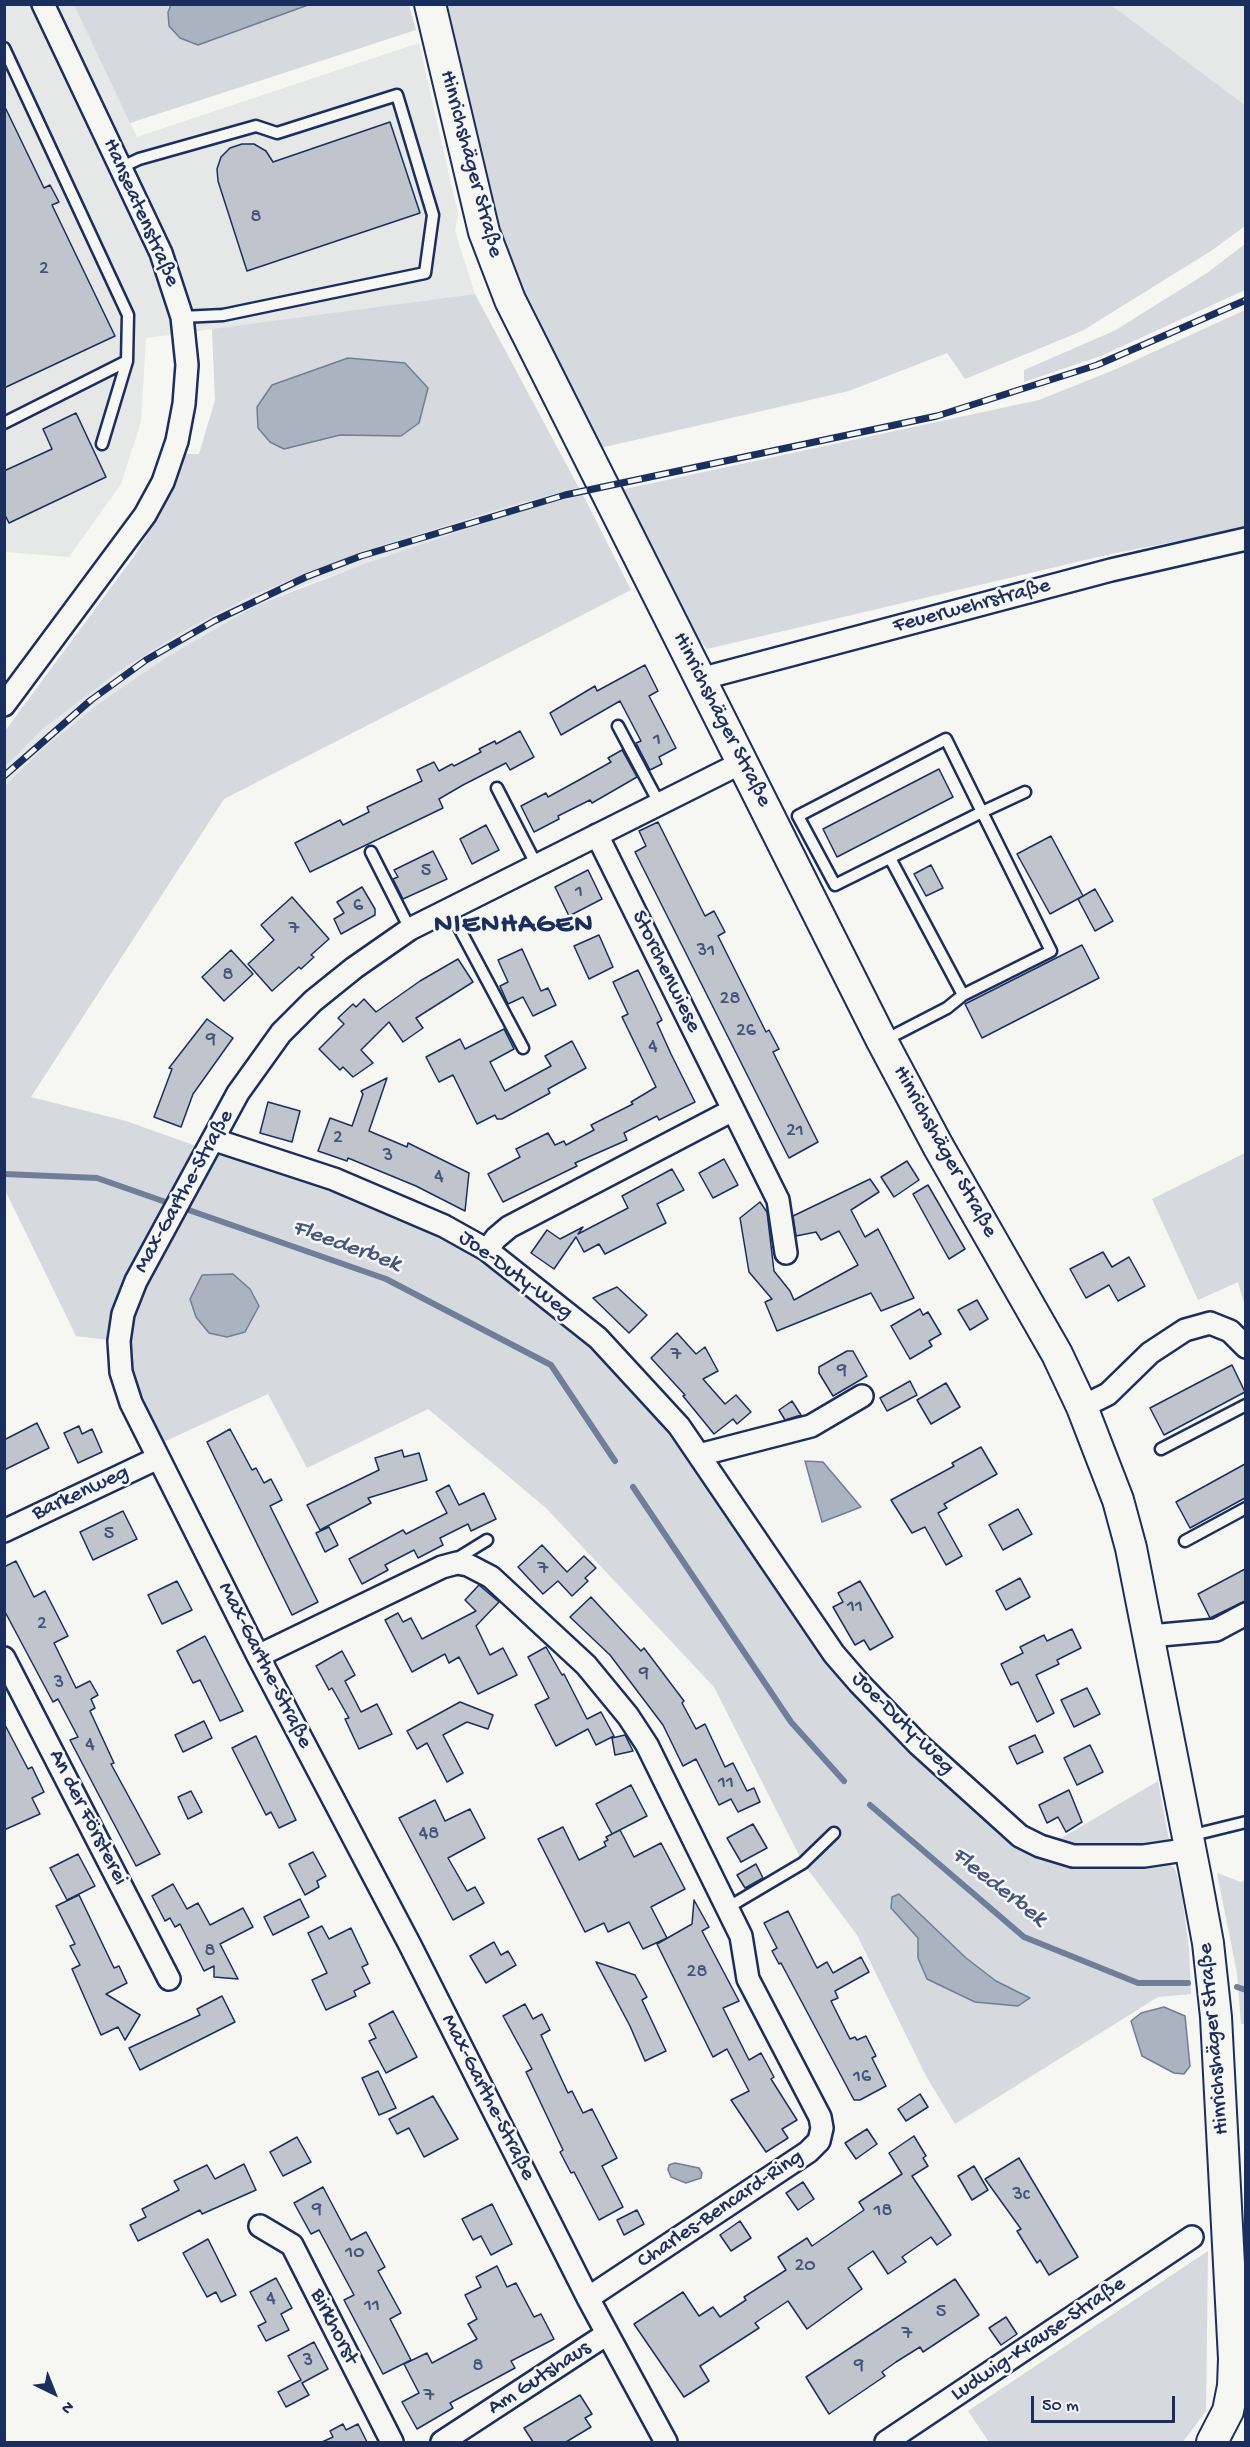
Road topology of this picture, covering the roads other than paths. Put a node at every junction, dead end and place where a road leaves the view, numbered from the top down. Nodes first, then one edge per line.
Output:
1 (43, 4) edge
2 (430, 4) edge
3 (4, 48) edge
4 (120, 168) junction
5 (182, 317) junction
6 (127, 361) junction
7 (4, 423) edge
8 (102, 444) dead end
9 (1245, 539) edge
10 (700, 679) junction
11 (4, 705) edge
12 (618, 726) dead end
13 (743, 762) junction
14 (497, 788) dead end
15 (1024, 792) dead end
16 (659, 803) junction
17 (982, 812) junction
18 (597, 835) junction
19 (371, 852) dead end
20 (890, 858) junction
21 (536, 864) junction
22 (449, 909) junction
23 (410, 929) junction
24 (963, 995) junction
25 (882, 1041) junction
26 (523, 1048) dead end
27 (733, 1110) junction
28 (215, 1140) junction
29 (487, 1250) junction
30 (786, 1253) dead end
31 (1245, 1347) edge
32 (862, 1396) dead end
33 (1245, 1405) edge
34 (1082, 1407) junction
35 (1161, 1449) dead end
36 (699, 1455) junction
37 (158, 1458) junction
38 (1245, 1508) edge
39 (4, 1531) edge
40 (486, 1540) dead end
41 (1185, 1541) dead end
42 (442, 1567) junction
43 (1245, 1614) edge
44 (1149, 1636) junction
45 (258, 1656) junction
46 (4, 1658) edge
47 (1245, 1822) edge
48 (834, 1833) dead end
49 (1190, 1843) junction
50 (727, 1908) junction
51 (169, 1979) dead end
52 (1237, 2223) edge
53 (260, 2226) dead end
54 (1192, 2237) dead end
55 (588, 2298) junction
56 (607, 2334) junction
57 (392, 2442) edge
58 (442, 2442) edge
59 (666, 2442) edge
60 (886, 2442) edge
61 (1212, 2442) edge

1 - 4 street, Hanseatenstraße
2 - 10 main road, Hinrichshäger Straße
3 - 6 lane
4 - 5 street, Hanseatenstraße
4 - 5 lane
5 - 11 street, Hanseatenstraße
6 - 7 lane
6 - 8 lane
9 - 10 street, Feuerwehrstraße
10 - 13 main road, Hinrichshäger Straße
12 - 16 lane
13 - 16 street, Max-Garthe-Straße
13 - 25 main road, Hinrichshäger Straße
14 - 21 lane
15 - 17 lane
16 - 18 street, Max-Garthe-Straße
17 - 20 lane
17 - 20 lane
17 - 24 lane
18 - 21 street, Max-Garthe-Straße
18 - 27 street, Storchenwiese
19 - 23 lane
20 - 24 lane
21 - 22 street, Max-Garthe-Straße
22 - 23 street, Max-Garthe-Straße
22 - 26 lane
23 - 28 street, Max-Garthe-Straße
24 - 25 lane
25 - 34 main road, Hinrichshäger Straße
27 - 29 street
27 - 30 street, Storchenwiese
28 - 29 street, Joe-Duty-Weg
28 - 37 street, Max-Garthe-Straße
29 - 36 street, Joe-Duty-Weg
31 - 34 street
32 - 36 street
33 - 35 lane
34 - 44 main road, Hinrichshäger Straße
36 - 49 street, Joe-Duty-Weg
37 - 39 street, Barkenweg
37 - 45 street, Max-Garthe-Straße
38 - 41 lane
40 - 42 lane, Charles-Bencard-Ring
42 - 45 street, Charles-Bencard-Ring
42 - 50 street, Charles-Bencard-Ring
43 - 44 street
44 - 49 main road, Hinrichshäger Straße
45 - 55 street, Max-Garthe-Straße
46 - 51 street, An der Försterei
47 - 49 lane
48 - 50 lane
49 - 52 main road, Hinrichshäger Straße
50 - 55 street, Charles-Bencard-Ring
52 - 61 main road, Hinrichshäger Straße
53 - 57 street, Birkhorst
54 - 60 street, Ludwig-Krause-Straße
55 - 56 street, Max-Garthe-Straße
56 - 58 street, Am Gutshaus
56 - 59 street, Max-Garthe-Straße

